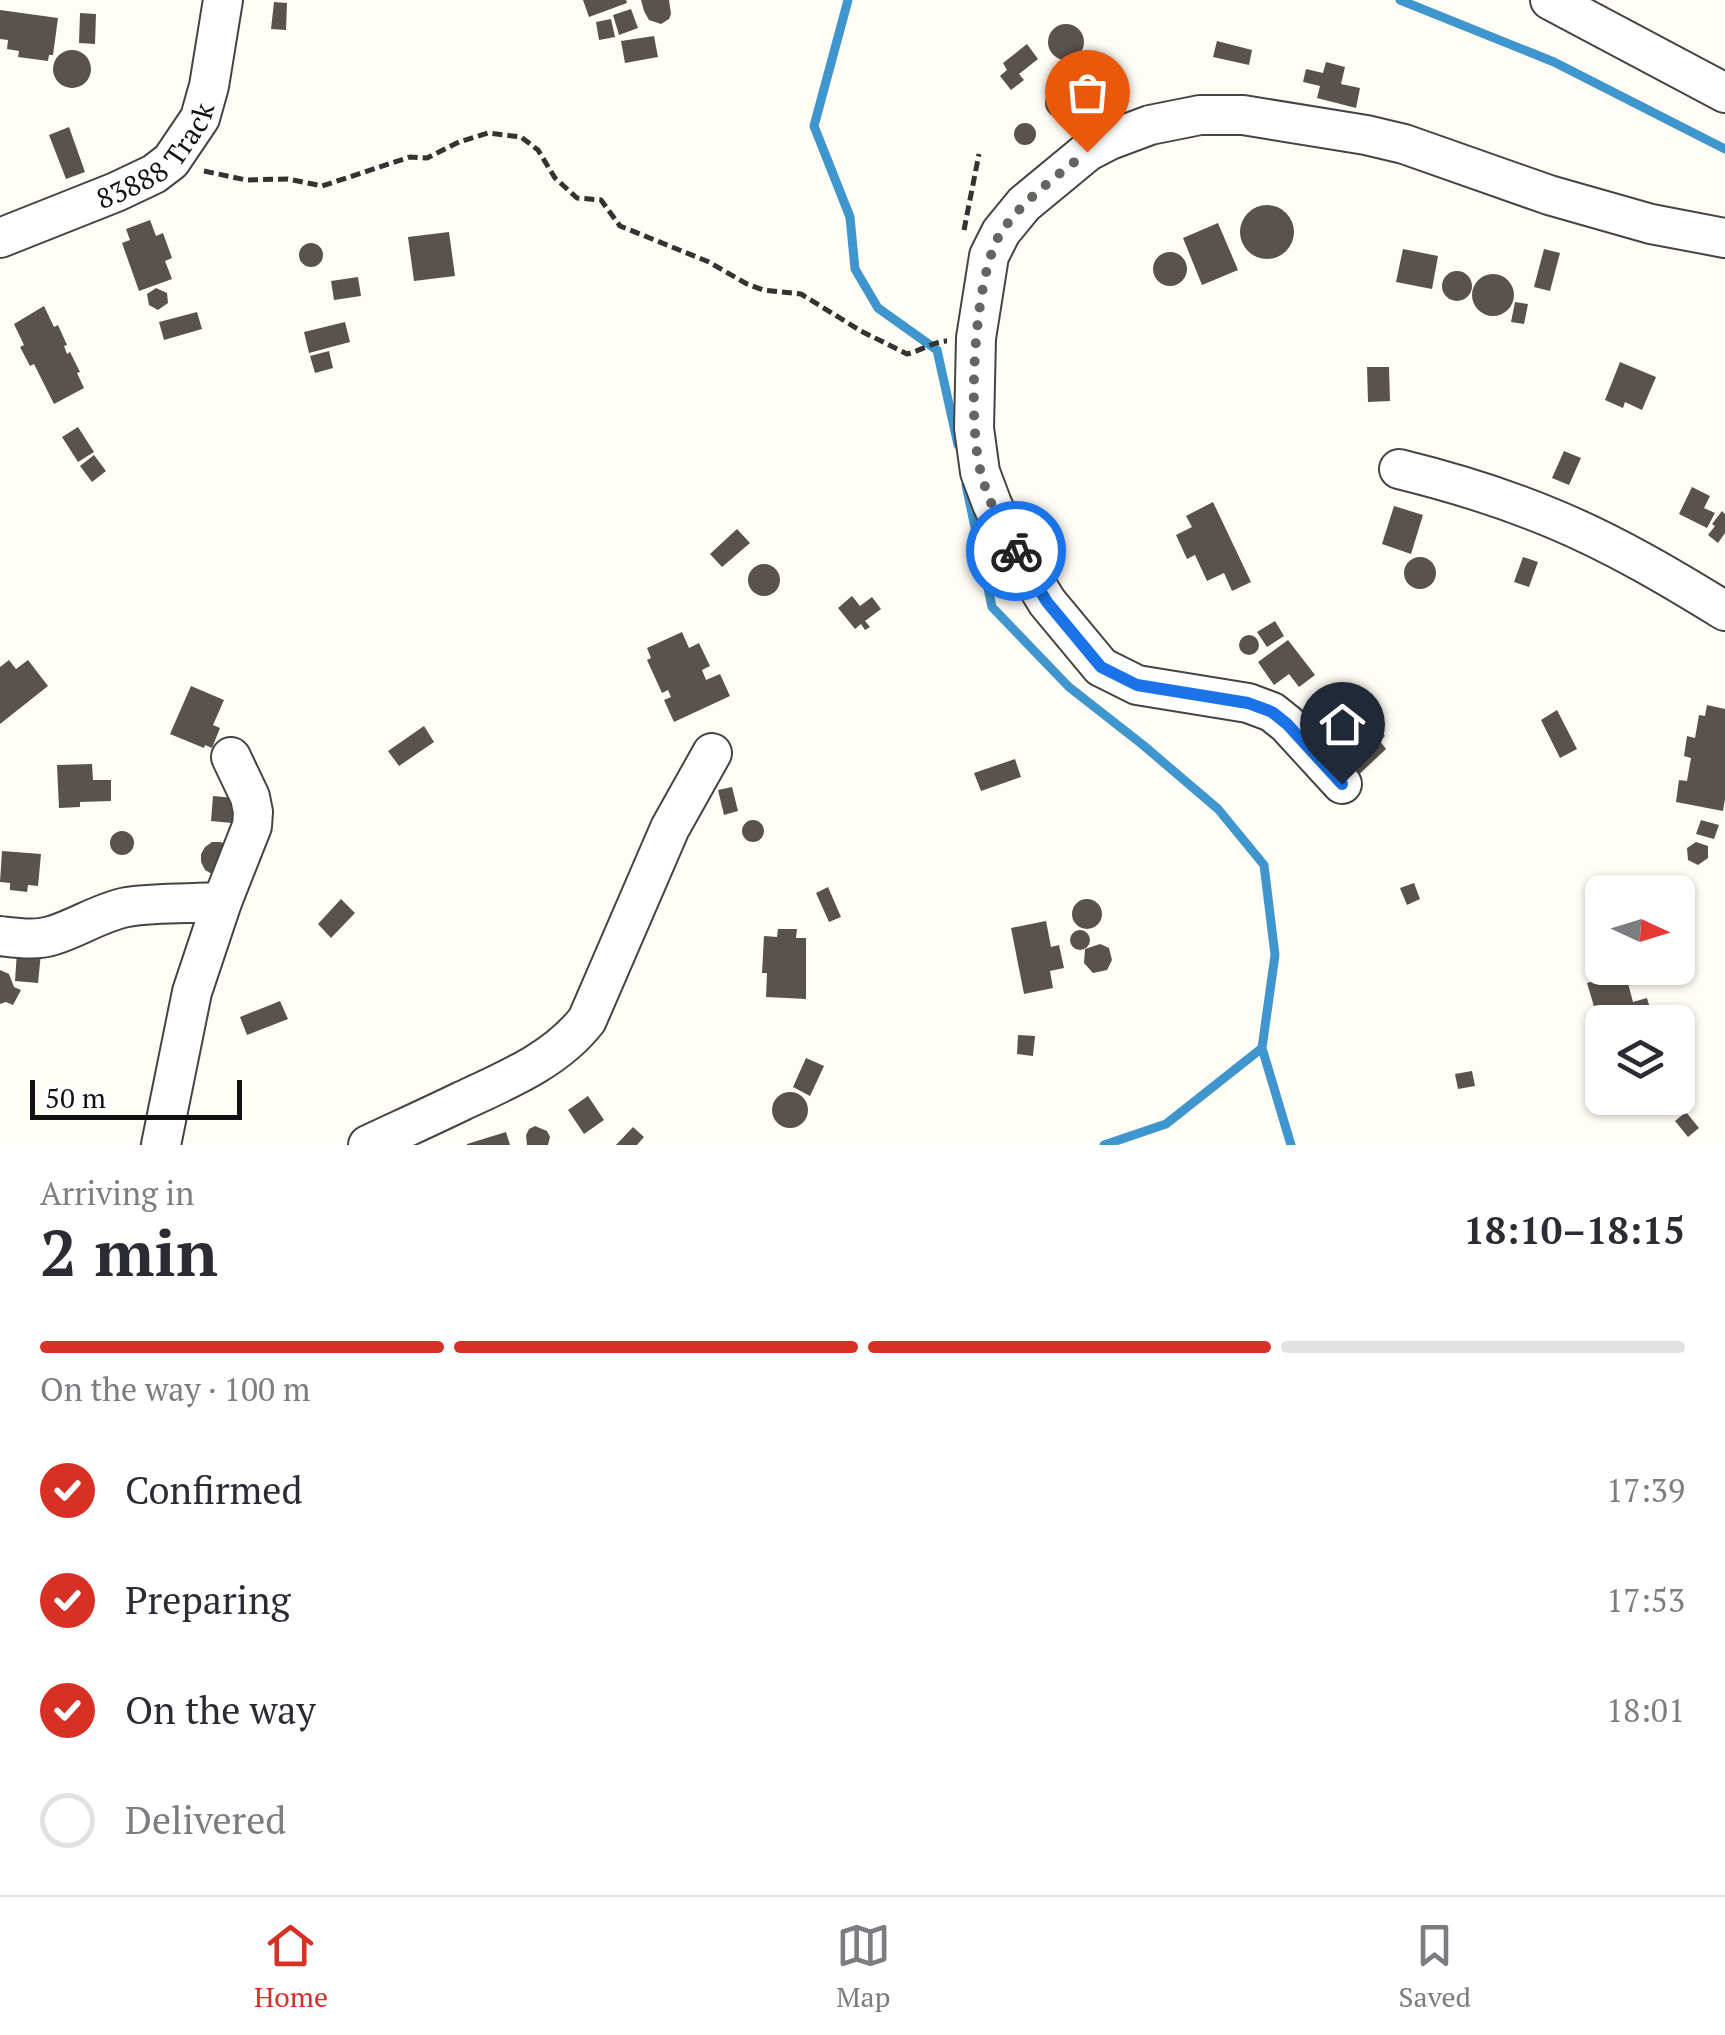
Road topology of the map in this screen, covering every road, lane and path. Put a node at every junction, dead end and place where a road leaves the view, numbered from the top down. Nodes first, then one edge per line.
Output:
1 (223, 0) edge
2 (1550, 0) edge
3 (1725, 93) edge
4 (978, 154) dead end
5 (171, 161) junction
6 (0, 238) edge
7 (1725, 238) edge
8 (961, 242) dead end
9 (952, 339) dead end
10 (1399, 469) dead end
11 (1725, 611) edge
12 (712, 752) dead end
13 (231, 757) dead end
14 (1342, 784) dead end
15 (222, 902) junction
16 (0, 936) edge
17 (161, 1145) edge
18 (368, 1145) edge

1 - 5 street, 83888 Track
2 - 3 street
4 - 8 path
5 - 6 street, 83888 Track
5 - 9 path
7 - 14 street
10 - 11 street
12 - 18 street
13 - 15 street
15 - 16 street
15 - 17 street

